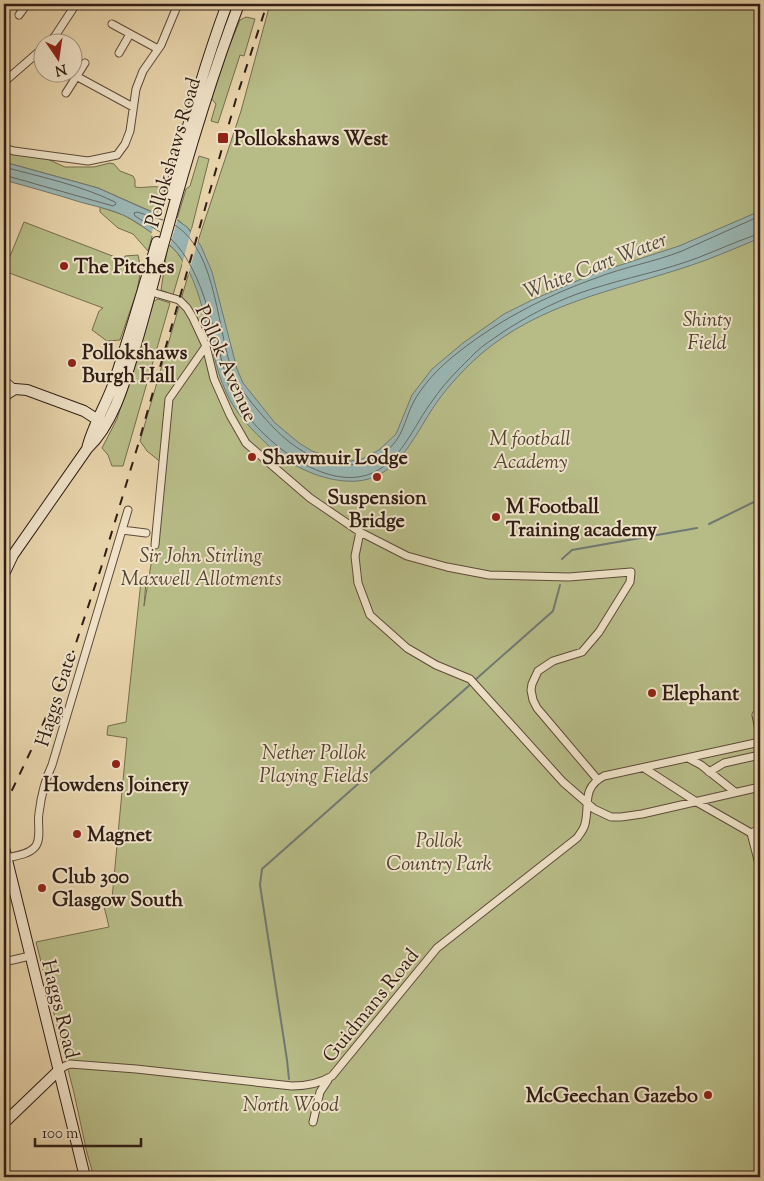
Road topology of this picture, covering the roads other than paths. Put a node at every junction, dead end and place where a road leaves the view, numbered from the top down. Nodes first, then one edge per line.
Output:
1 (27, 4) edge
2 (76, 4) edge
3 (178, 4) edge
4 (227, 4) edge
5 (239, 4) edge
6 (19, 15) dead end
7 (112, 24) dead end
8 (58, 32) edge
9 (130, 34) junction
10 (158, 50) junction
11 (118, 53) dead end
12 (32, 58) edge
13 (85, 63) dead end
14 (82, 67) edge
15 (82, 79) edge
16 (4, 82) edge
17 (72, 82) edge
18 (66, 93) dead end
19 (133, 107) junction
20 (4, 148) edge
21 (172, 201) junction
22 (147, 290) junction
23 (206, 346) junction
24 (4, 380) edge
25 (15, 389) junction
26 (4, 398) edge
27 (98, 420) junction
28 (87, 449) junction
29 (128, 510) dead end
30 (122, 530) junction
31 (360, 532) junction
32 (146, 533) dead end
33 (155, 545) dead end
34 (13, 556) junction
35 (4, 566) edge
36 (4, 574) edge
37 (756, 715) dead end
38 (760, 735) edge
39 (760, 742) edge
40 (760, 755) edge
41 (688, 758) junction
42 (644, 768) junction
43 (709, 772) junction
44 (598, 780) junction
45 (760, 787) edge
46 (735, 792) junction
47 (695, 801) junction
48 (586, 803) junction
49 (760, 829) edge
50 (751, 833) junction
51 (5, 853) edge
52 (760, 868) edge
53 (30, 956) junction
54 (4, 962) edge
55 (58, 1071) junction
56 (332, 1076) junction
57 (313, 1122) dead end
58 (4, 1123) edge
59 (85, 1177) edge

1 - 6 street
2 - 8 street
3 - 10 street
4 - 21 main road, Pollokshaws Road
5 - 21 main road, Pollokshaws Road
7 - 9 street
9 - 10 street
9 - 11 street
10 - 19 street
12 - 16 street
13 - 14 street
15 - 19 street
17 - 18 street
19 - 20 street
21 - 22 main road, Pollokshaws Road
22 - 23 street, Pollok Avenue
22 - 27 main road, Pollokshaws Road
22 - 28 main road, Pollokshaws Road
23 - 31 street, Pollok Avenue
23 - 33 street
24 - 25 street
25 - 26 main road
25 - 27 main road
27 - 28 main road, Pollokshaws Road
28 - 34 main road, Pollokshaws Road
29 - 30 street, Haggs Gate
30 - 32 street
30 - 51 street, Haggs Gate
31 - 44 street, Pollok Avenue
31 - 48 street
34 - 35 main road
34 - 36 main road, Pollokshaws Road
37 - 38 street
39 - 41 street
40 - 43 street
41 - 42 street
41 - 43 street
42 - 44 street
42 - 47 street
43 - 46 street
44 - 48 street, Guidmans Road
45 - 46 street
46 - 47 street
47 - 48 street
47 - 50 street
48 - 56 street, Guidmans Road
49 - 50 street
50 - 52 street
51 - 53 main road, Haggs Road
53 - 54 street
53 - 55 main road, Haggs Road
55 - 56 street, Guidmans Road
55 - 58 main road
55 - 59 main road, Haggs Road
56 - 57 street

